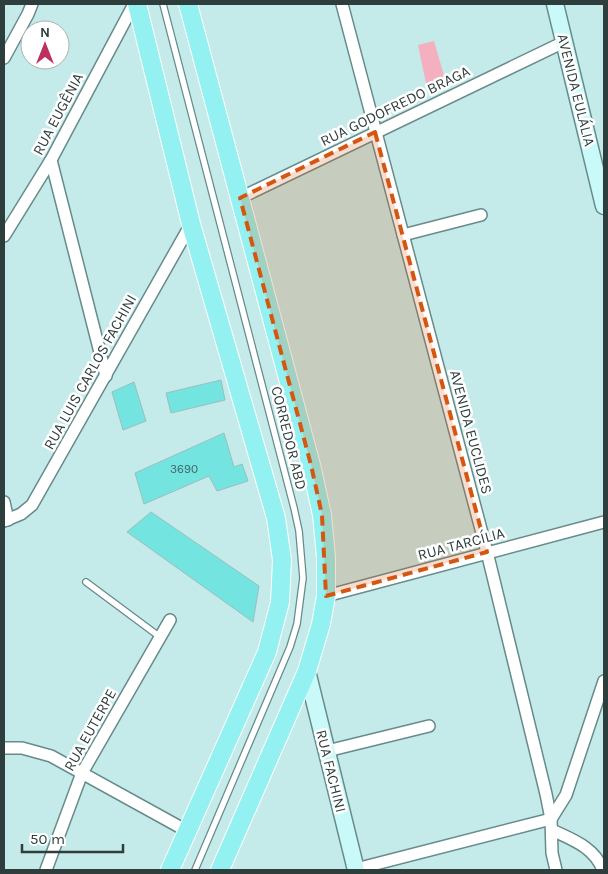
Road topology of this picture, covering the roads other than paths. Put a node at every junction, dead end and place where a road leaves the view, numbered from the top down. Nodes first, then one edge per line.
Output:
1 (32, 4) edge
2 (136, 4) edge
3 (162, 4) edge
4 (188, 4) edge
5 (342, 4) edge
6 (555, 4) edge
7 (564, 42) junction
8 (4, 58) edge
9 (375, 132) junction
10 (51, 160) junction
11 (240, 198) junction
12 (604, 206) edge
13 (481, 215) dead end
14 (190, 224) junction
15 (403, 235) junction
16 (4, 236) edge
17 (106, 376) junction
18 (4, 502) edge
19 (6, 520) edge
20 (604, 522) edge
21 (487, 552) junction
22 (86, 582) dead end
23 (326, 596) junction
24 (170, 620) dead end
25 (160, 637) junction
26 (307, 671) junction
27 (604, 681) edge
28 (429, 726) dead end
29 (4, 748) edge
30 (326, 751) junction
31 (82, 773) junction
32 (551, 825) junction
33 (187, 831) junction
34 (46, 870) edge
35 (170, 870) edge
36 (195, 870) edge
37 (220, 870) edge
38 (356, 870) edge
39 (556, 870) edge
40 (603, 870) edge

1 - 8 street
2 - 10 street, RUA EUGÊNIA
2 - 14 main road
3 - 36 lane, CORREDOR ABD
4 - 11 main road
5 - 9 street, AVENIDA EUCLIDES
6 - 7 street, AVENIDA EULÁLIA
7 - 9 street, RUA GODOFREDO BRAGA
7 - 12 street, AVENIDA EULÁLIA
9 - 11 street, RUA GODOFREDO BRAGA
9 - 15 street, AVENIDA EUCLIDES
10 - 16 street, RUA EUGÊNIA
10 - 17 street
11 - 23 main road
13 - 15 street
14 - 17 street, RUA LUIS CARLOS FACHINI
14 - 33 main road
15 - 21 street, AVENIDA EUCLIDES
17 - 19 street, RUA LUIS CARLOS FACHINI
18 - 19 street
20 - 21 street, RUA TARCÍLIA
21 - 23 street, RUA TARCÍLIA
21 - 32 street, AVENIDA EUCLIDES
22 - 25 lane
23 - 26 main road
24 - 25 street, RUA EUTERPE
25 - 31 street, RUA EUTERPE
26 - 30 street, RUA FACHINI
26 - 37 main road
27 - 32 street
28 - 30 street
29 - 31 street
30 - 38 street, RUA FACHINI
31 - 33 street
31 - 34 street, RUA EUTERPE
32 - 38 street
32 - 39 street, AVENIDA EUCLIDES
32 - 40 street
33 - 35 main road

